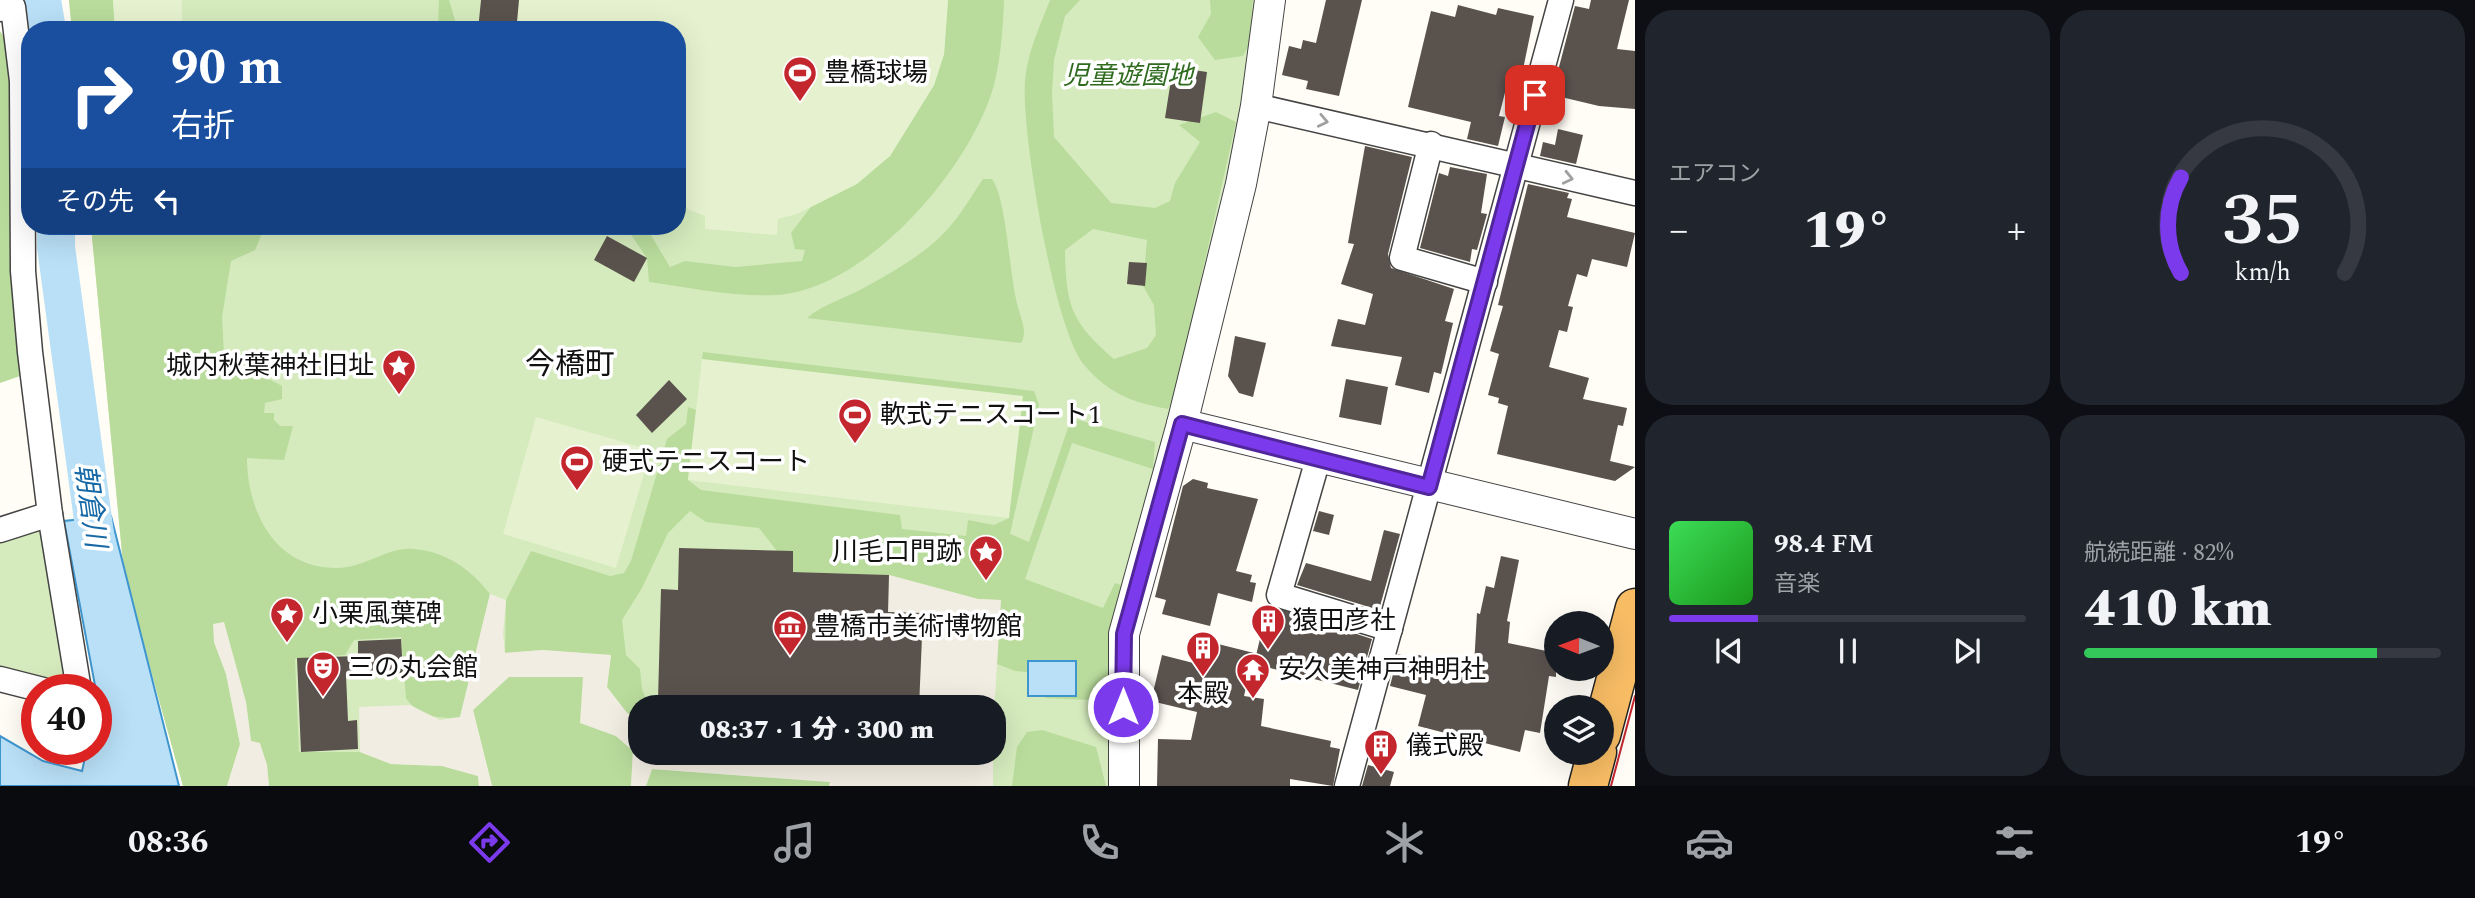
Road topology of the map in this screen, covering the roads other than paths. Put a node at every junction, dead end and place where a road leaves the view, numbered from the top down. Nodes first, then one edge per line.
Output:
1 (1270, 0) edge
2 (1561, 0) edge
3 (0, 9) edge
4 (21, 73) edge
5 (1256, 106) junction
6 (1431, 144) junction
7 (1516, 166) junction
8 (1635, 193) edge
9 (23, 235) edge
10 (1485, 282) junction
11 (1182, 424) junction
12 (1318, 459) junction
13 (1429, 487) junction
14 (50, 514) junction
15 (0, 530) edge
16 (1635, 534) edge
17 (1635, 608) edge
18 (1390, 629) junction
19 (76, 674) edge
20 (0, 679) edge
21 (21, 684) edge
22 (1612, 695) edge
23 (1594, 765) edge
24 (1124, 786) edge
25 (1347, 786) edge
26 (1588, 786) edge

1 - 5 street
2 - 7 street
3 - 4 street
5 -> 6 street
5 - 11 street
6 - 7 street
6 - 10 street
7 -> 8 street
7 - 10 street
9 - 14 street
10 - 13 street
11 - 12 street
11 - 24 street
12 - 13 street
12 - 18 street
13 - 16 street
13 - 18 street
14 - 15 street
14 - 19 street
17 - 22 highway
18 - 25 street
20 - 21 street
23 - 26 highway

